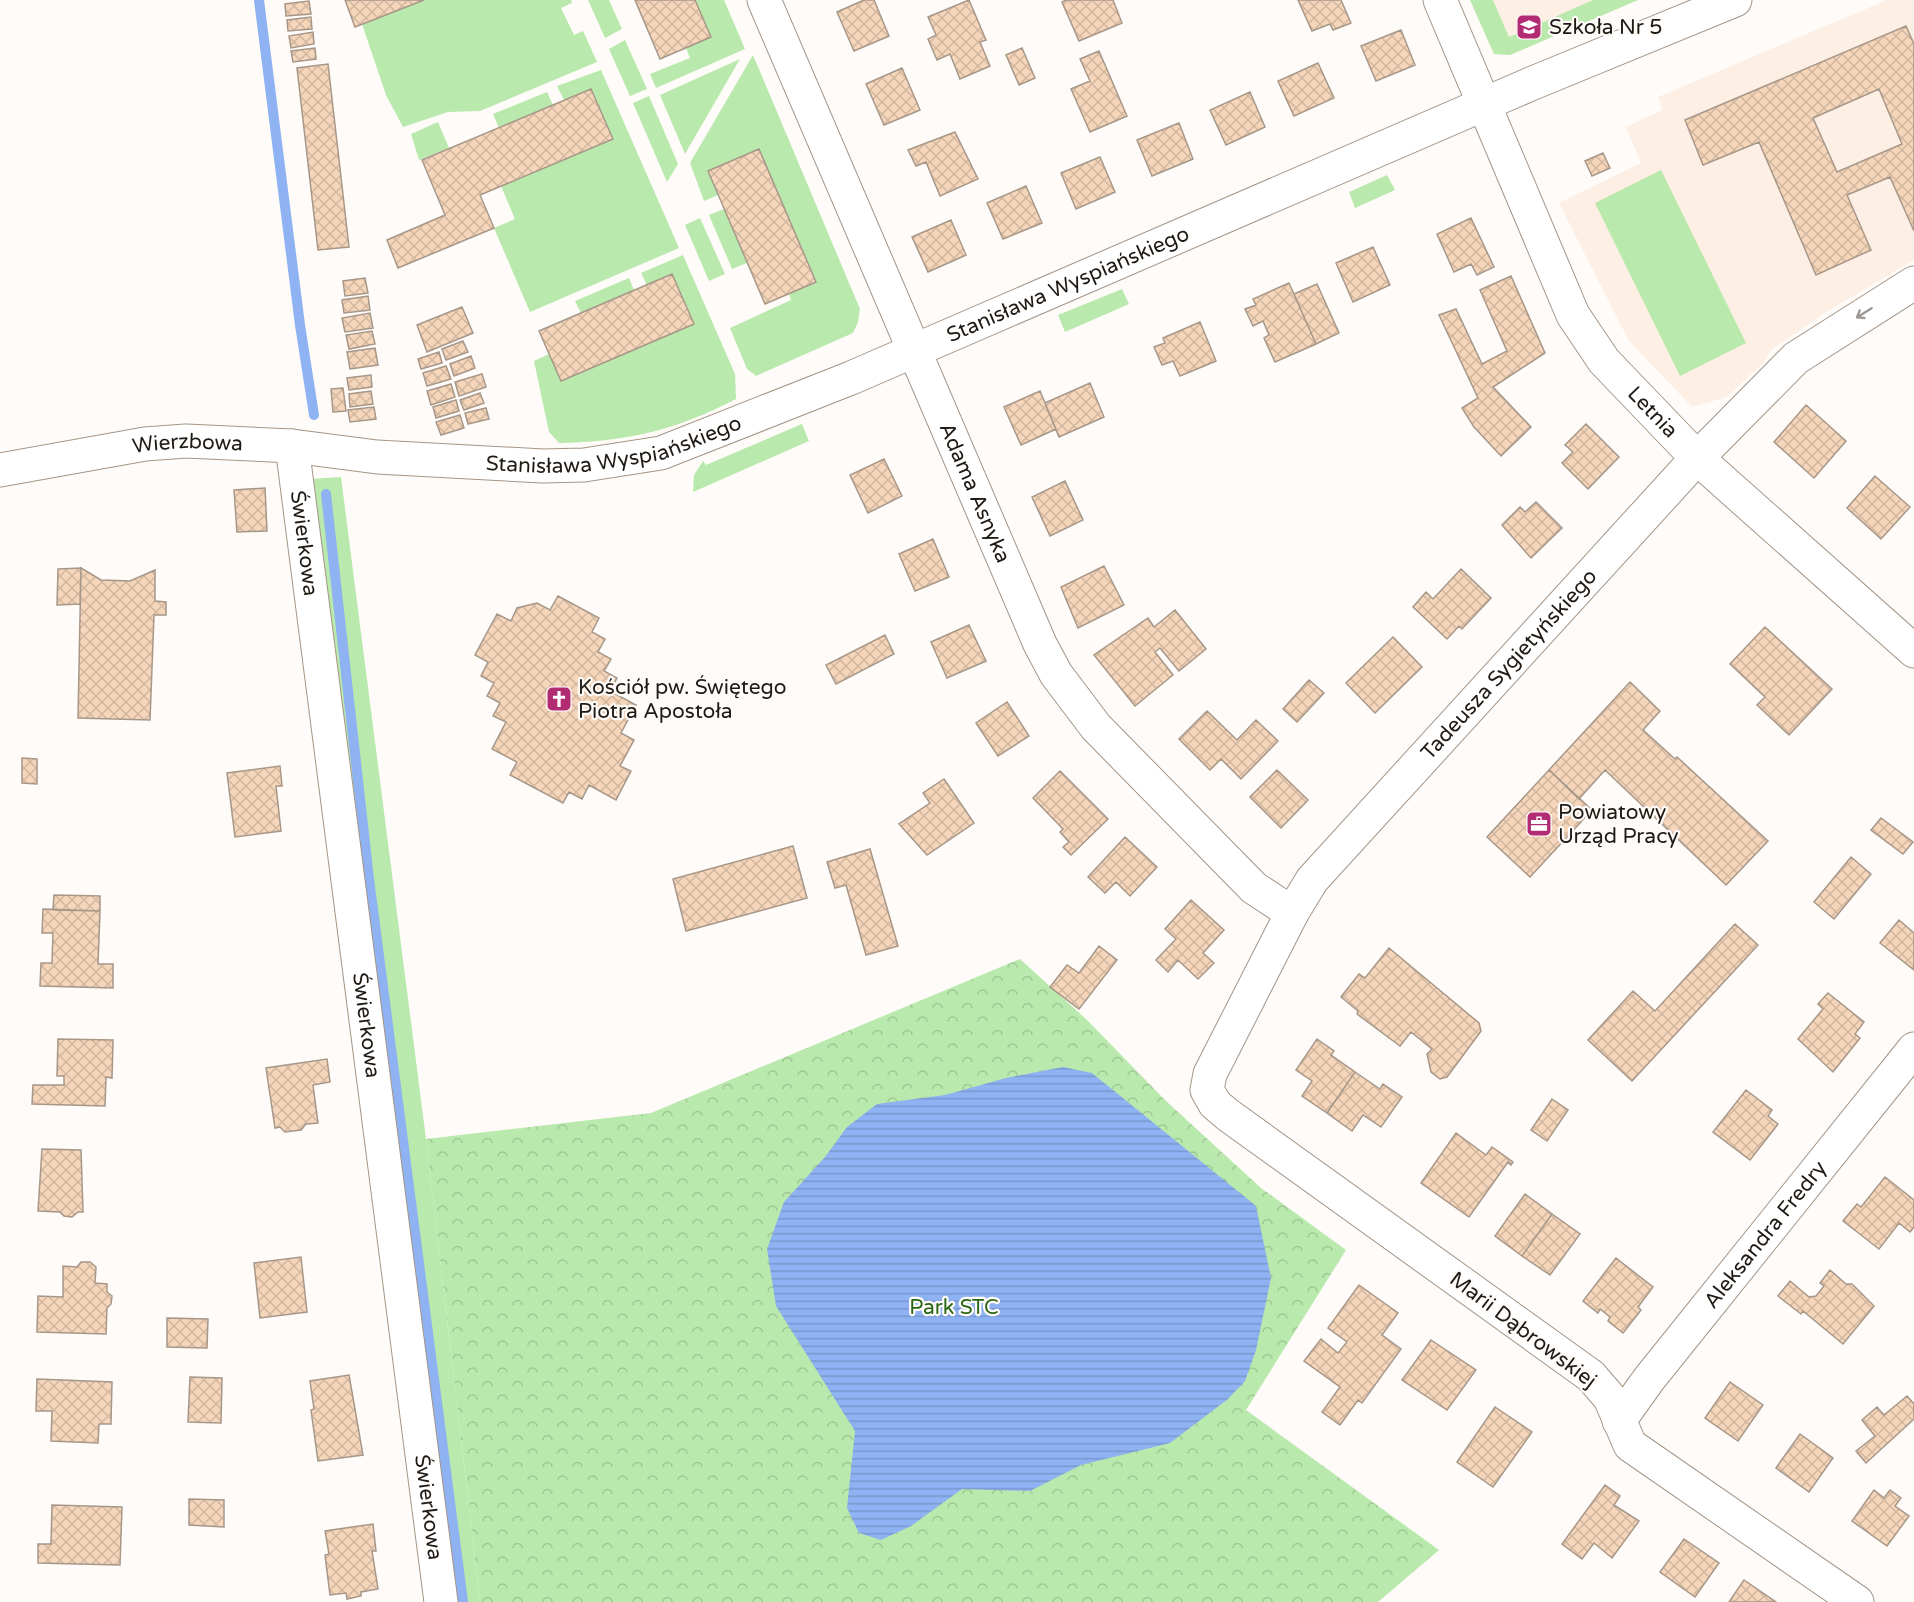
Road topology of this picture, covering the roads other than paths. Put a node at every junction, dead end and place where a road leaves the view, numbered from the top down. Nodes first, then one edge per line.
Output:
1 (764, 0) edge
2 (1440, 0) edge
3 (1735, 0) edge
4 (1483, 105) junction
5 (1914, 283) edge
6 (913, 351) junction
7 (292, 446) junction
8 (377, 457) joint
9 (1697, 458) junction
10 (0, 470) edge
11 (1914, 651) edge
12 (1292, 913) junction
13 (1914, 1049) edge
14 (1228, 1115) joint
15 (1619, 1420) junction
16 (441, 1602) edge
17 (1857, 1602) edge

1 - 6 street, Adama Asnyka
2 - 4 street, Letnia
3 - 4 street, Stanisława Wyspiańskiego
4 - 6 street, Stanisława Wyspiańskiego
4 - 9 street, Letnia
5 -> 9 street, Tadeusza Sygietyńskiego
6 - 8 street, Stanisława Wyspiańskiego
6 - 12 street, Adama Asnyka
7 - 8 street, Wierzbowa
7 - 10 street, Wierzbowa
7 - 16 street, Świerkowa
9 - 11 street, Letnia
9 - 12 street, Tadeusza Sygietyńskiego
12 - 14 street, Tadeusza Sygietyńskiego
13 - 15 street, Aleksandra Fredry
14 - 15 street, Marii Dąbrowskiej
15 - 17 street, Marii Dąbrowskiej

